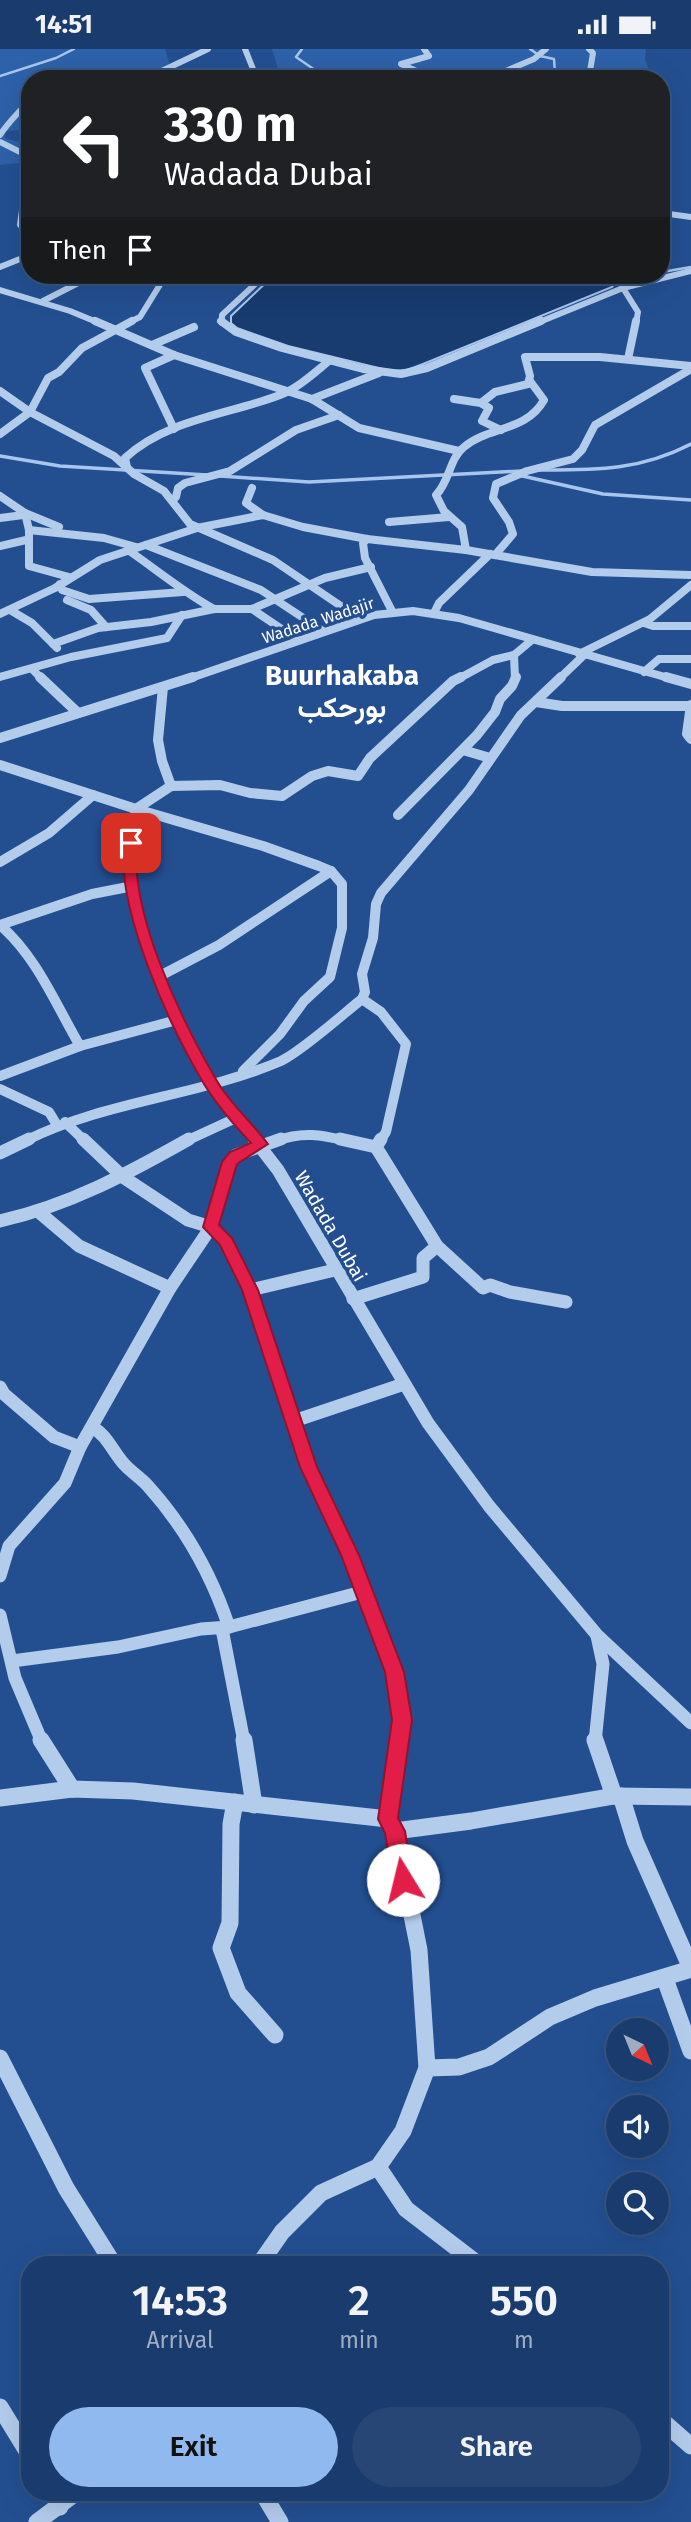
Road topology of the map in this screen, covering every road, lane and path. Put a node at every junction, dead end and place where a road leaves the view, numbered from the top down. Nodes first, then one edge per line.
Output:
1 (208, 49) edge
2 (245, 49) edge
3 (424, 49) edge
4 (546, 49) edge
5 (589, 49) edge
6 (170, 70) edge
7 (253, 70) edge
8 (414, 70) edge
9 (508, 70) edge
10 (590, 70) edge
11 (21, 110) edge
12 (21, 115) edge
13 (16, 116) junction
14 (1, 117) edge
15 (0, 135) edge
16 (0, 142) edge
17 (21, 152) edge
18 (670, 214) edge
19 (691, 217) edge
20 (21, 259) edge
21 (691, 264) edge
22 (0, 267) edge
23 (670, 268) edge
24 (691, 271) edge
25 (670, 276) edge
26 (76, 284) edge
27 (157, 284) edge
28 (255, 284) edge
29 (626, 284) edge
30 (639, 284) edge
31 (623, 288) junction
32 (0, 290) edge
33 (43, 301) junction
34 (194, 327) dead end
35 (116, 330) junction
36 (152, 345) junction
37 (174, 355) junction
38 (628, 359) junction
39 (329, 361) junction
40 (691, 367) edge
41 (383, 373) junction
42 (530, 381) junction
43 (289, 390) junction
44 (0, 391) edge
45 (312, 399) junction
46 (454, 399) dead end
47 (481, 403) junction
48 (30, 412) junction
49 (339, 415) junction
50 (174, 429) junction
51 (500, 430) junction
52 (0, 434) edge
53 (459, 451) junction
54 (127, 467) junction
55 (252, 488) dead end
56 (0, 496) edge
57 (172, 500) junction
58 (24, 514) junction
59 (263, 515) junction
60 (449, 517) junction
61 (0, 518) edge
62 (388, 522) dead end
63 (197, 528) junction
64 (27, 535) junction
65 (82, 535) junction
66 (367, 540) junction
67 (0, 545) edge
68 (137, 548) junction
69 (467, 550) junction
70 (492, 554) junction
71 (371, 567) junction
72 (691, 575) edge
73 (69, 577) junction
74 (309, 584) junction
75 (60, 585) junction
76 (691, 585) edge
77 (50, 591) junction
78 (183, 592) junction
79 (275, 597) junction
80 (214, 609) junction
81 (252, 609) junction
82 (10, 610) junction
83 (392, 611) junction
84 (434, 613) junction
85 (0, 614) edge
86 (182, 615) junction
87 (359, 619) junction
88 (644, 623) junction
89 (691, 626) edge
90 (106, 627) junction
91 (323, 631) junction
92 (298, 640) junction
93 (532, 640) junction
94 (53, 644) junction
95 (514, 655) junction
96 (582, 655) junction
97 (67, 659) junction
98 (691, 659) edge
99 (32, 669) junction
100 (645, 673) junction
101 (0, 677) edge
102 (691, 684) edge
103 (163, 687) junction
104 (536, 702) junction
105 (691, 705) edge
106 (78, 713) junction
107 (0, 738) edge
108 (691, 739) edge
109 (463, 750) junction
110 (489, 758) junction
111 (0, 765) edge
112 (172, 786) junction
113 (93, 795) junction
114 (136, 810) junction
115 (398, 815) dead end
116 (0, 862) edge
117 (331, 871) junction
118 (133, 886) junction
119 (0, 925) edge
120 (158, 977) junction
121 (362, 999) junction
122 (177, 1020) junction
123 (80, 1046) junction
124 (243, 1071) junction
125 (0, 1076) edge
126 (211, 1083) junction
127 (0, 1089) edge
128 (236, 1118) junction
129 (61, 1124) junction
130 (260, 1144) junction
131 (376, 1147) junction
132 (0, 1153) edge
133 (123, 1177) junction
134 (40, 1213) junction
135 (0, 1221) edge
136 (211, 1227) junction
137 (437, 1246) junction
138 (335, 1270) junction
139 (170, 1288) junction
140 (250, 1290) junction
141 (353, 1299) junction
142 (566, 1302) dead end
143 (404, 1384) junction
144 (0, 1387) edge
145 (294, 1421) junction
146 (92, 1427) junction
147 (80, 1447) junction
148 (4, 1546) edge
149 (0, 1576) edge
150 (362, 1591) junction
151 (0, 1615) edge
152 (225, 1628) junction
153 (597, 1635) junction
154 (12, 1661) junction
155 (691, 1723) edge
156 (72, 1789) junction
157 (618, 1796) junction
158 (691, 1797) edge
159 (0, 1798) edge
160 (235, 1803) junction
161 (254, 1805) junction
162 (391, 1825) junction
163 (691, 1969) edge
164 (665, 1979) junction
165 (275, 2035) dead end
166 (691, 2051) edge
167 (0, 2058) edge
168 (427, 2068) junction
169 (378, 2167) junction
170 (108, 2256) edge
171 (265, 2256) edge
172 (467, 2256) edge
173 (0, 2407) edge
174 (669, 2428) edge
175 (21, 2441) edge
176 (691, 2446) edge
177 (53, 2501) edge
178 (267, 2501) edge
179 (37, 2522) edge
180 (280, 2522) edge

1 - 6 street
2 - 7 street
3 - 8 street
4 - 9 street
5 - 10 street
11 - 13 street
12 - 13 street
13 - 14 street
13 - 15 street
16 - 17 street
18 - 19 street
20 - 22 street
21 - 23 street
24 - 25 street
26 - 33 street
27 - 35 street
28 - 39 street
29 - 31 street
30 - 31 street
31 - 38 street
31 - 41 street
32 - 33 street
33 - 35 street
34 - 36 street
35 - 36 street
35 - 48 street
36 - 37 street
37 - 43 street
37 - 50 street
38 - 40 street
38 - 42 street
39 - 41 street
39 - 43 street
40 - 70 street
41 - 45 street
42 - 47 street
42 - 51 street
43 - 45 street
43 - 50 street
44 - 48 street
45 - 49 street
46 - 47 street
47 - 51 street
48 - 52 street
48 - 54 street
49 - 53 street
49 - 57 street
50 - 54 street
51 - 53 street
53 - 60 street
54 - 57 street
55 - 59 street
56 - 58 street
57 - 63 street
58 - 61 street
58 - 64 street
58 - 65 street
59 - 63 street
59 - 66 street
60 - 62 street
60 - 69 street
63 - 68 street
63 - 74 street
64 - 65 street
64 - 67 street
64 - 73 street
65 - 68 street
66 - 69 street
66 - 71 street
68 - 73 street
68 - 78 street
68 - 79 street
69 - 70 street
70 - 72 street
70 - 84 street
71 - 74 street
71 - 83 street
73 - 75 street
74 - 79 street
74 - 87 street
75 - 77 street
75 - 78 street
76 - 88 street
77 - 82 street
77 - 90 street
78 - 80 street
79 - 81 street
79 - 91 street
80 - 81 street
80 - 86 street
81 - 92 street
82 - 85 street
82 - 94 street
83 - 84 street, Wadada Wadajir
83 - 87 street, Wadada Wadajir
84 - 93 street, Wadada Wadajir
86 - 90 street
86 - 97 street
87 - 91 street, Wadada Wadajir
88 - 89 street
88 - 96 street
90 - 94 street
91 - 92 street, Wadada Wadajir
92 - 103 street, Wadada Wadajir
93 - 95 street
93 - 96 street, Wadada Wadajir
94 - 97 street
95 - 109 street
95 - 112 street
96 - 100 street, Wadada Wadajir
96 - 104 street
97 - 99 street
98 - 100 street
99 - 101 street
99 - 106 street
100 - 102 street, Wadada Wadajir
103 - 106 street, Wadada Wadajir
103 - 112 street
104 - 105 street
104 - 110 street
105 - 108 street
106 - 107 street, Wadada Wadajir
109 - 110 street
109 - 115 street
110 - 121 street
111 - 113 street
112 - 114 street
113 - 114 street
113 - 116 street
114 - 117 street
114 - 118 street, Wadada Dubai
117 - 120 street
117 - 124 street
118 - 119 street
118 - 120 street, Wadada Dubai
119 - 123 street
120 - 122 street, Wadada Dubai
121 - 124 street
121 - 131 street
122 - 123 street
122 - 126 street, Wadada Dubai
123 - 125 street
124 - 126 street
126 - 128 street, Wadada Dubai
126 - 129 street
127 - 129 street
128 - 130 street, Wadada Dubai
128 - 133 street
129 - 132 street
129 - 133 street
130 - 131 street
130 - 136 street
130 - 138 street, Wadada Dubai
131 - 137 street
133 - 134 street
133 - 136 street
134 - 135 street
134 - 139 street
136 - 139 street
136 - 140 street
137 - 141 street
137 - 142 street
138 - 140 street
138 - 141 street, Wadada Dubai
139 - 146 street
140 - 145 street
141 - 143 street, Wadada Dubai
143 - 145 street
143 - 153 street, Wadada Dubai
144 - 147 street
145 - 150 street
146 - 147 street
146 - 152 street
147 - 148 street
148 - 149 street
150 - 152 street
150 - 162 street
151 - 154 street
152 - 154 street
152 - 161 street
153 - 155 street, Wadada Dubai
153 - 157 street
154 - 156 street
156 - 159 street
156 - 160 street
157 - 158 street
157 - 162 street
157 - 163 street
160 - 161 street
160 - 165 street
161 - 162 street
162 - 168 street
163 - 164 street
164 - 166 street
164 - 168 street
167 - 170 street
168 - 169 street
169 - 171 street
169 - 172 street
173 - 175 street
174 - 176 street
177 - 179 street
178 - 180 street

